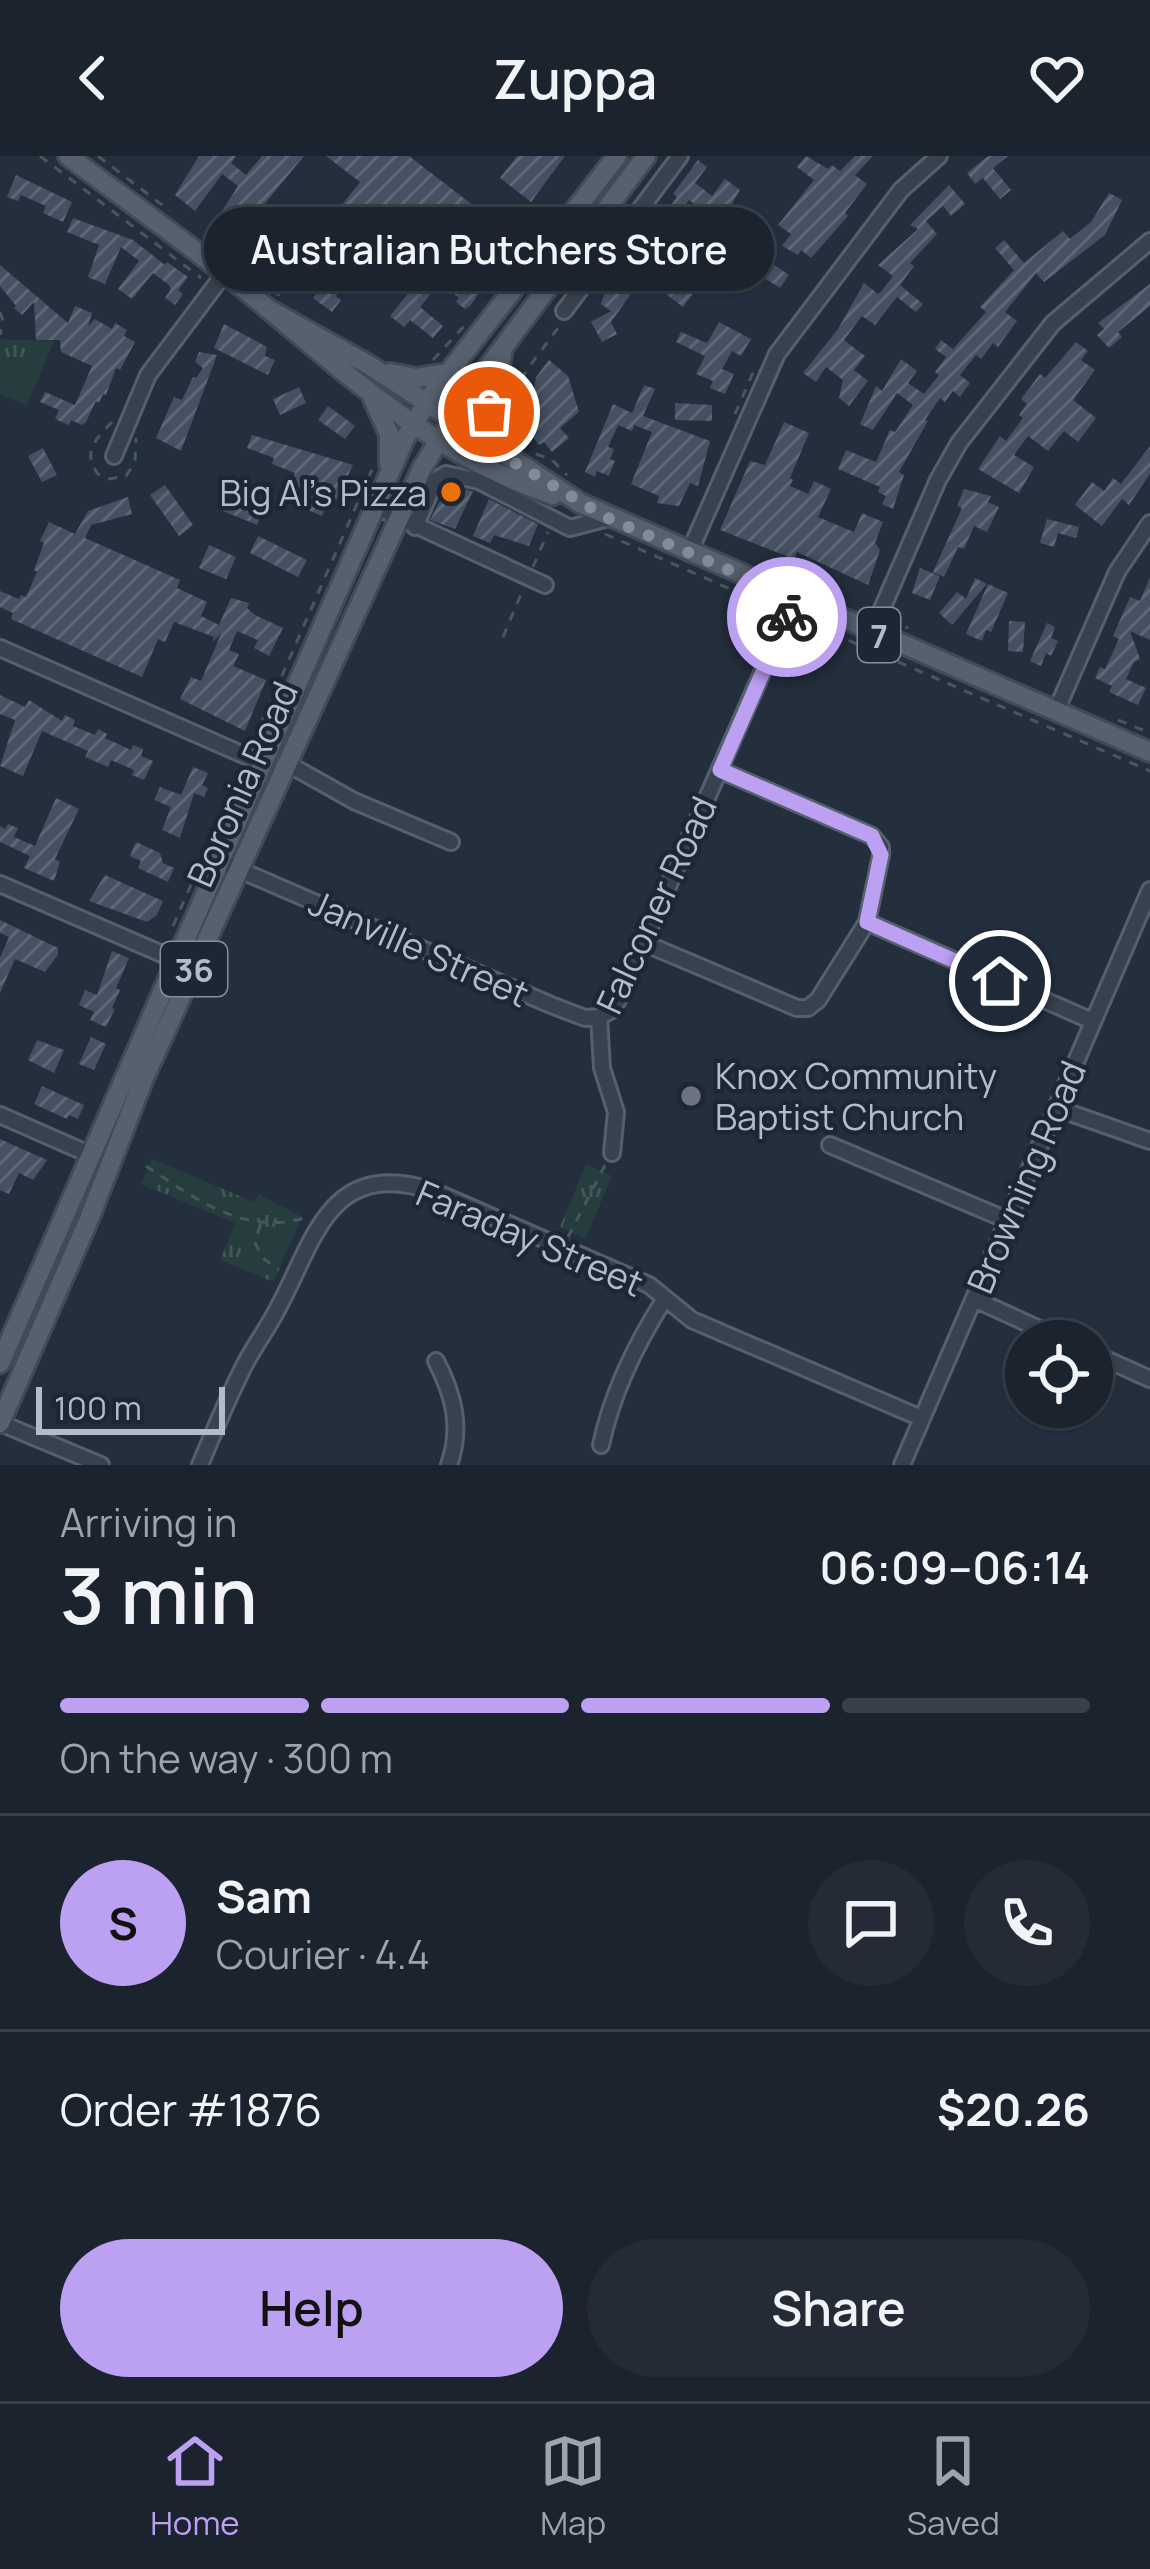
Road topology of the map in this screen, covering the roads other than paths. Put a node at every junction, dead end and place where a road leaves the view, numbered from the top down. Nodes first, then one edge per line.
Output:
1 (68, 156) edge
2 (616, 156) edge
3 (646, 156) edge
4 (680, 156) edge
5 (939, 156) edge
6 (608, 207) junction
7 (630, 223) junction
8 (1150, 241) edge
9 (230, 268) junction
10 (278, 305) junction
11 (564, 311) road end
12 (505, 344) junction
13 (369, 364) junction
14 (449, 373) junction
15 (368, 392) junction
16 (424, 405) junction
17 (449, 421) junction
18 (412, 425) junction
19 (436, 441) junction
20 (493, 450) junction
21 (114, 456) dead end
22 (388, 475) junction
23 (580, 503) junction
24 (374, 506) junction
25 (406, 523) junction
26 (600, 523) junction
27 (1150, 523) edge
28 (689, 553) junction
29 (545, 585) dead end
30 (795, 598) junction
31 (872, 632) junction
32 (0, 648) edge
33 (1056, 711) junction
34 (1150, 752) edge
35 (253, 763) junction
36 (288, 764) junction
37 (720, 770) junction
38 (451, 842) dead end
39 (219, 861) junction
40 (241, 870) junction
41 (0, 884) edge
42 (1150, 890) edge
43 (867, 922) junction
44 (644, 943) junction
45 (171, 952) junction
46 (599, 1017) junction
47 (1092, 1021) junction
48 (1056, 1108) junction
49 (0, 1115) edge
50 (1150, 1141) edge
51 (830, 1144) dead end
52 (611, 1153) road end
53 (92, 1155) junction
54 (1007, 1220) junction
55 (974, 1299) junction
56 (664, 1300) junction
57 (1020, 1320) edge
58 (2, 1352) edge
59 (29, 1357) junction
60 (436, 1361) dead end
61 (1113, 1362) edge
62 (1150, 1379) edge
63 (921, 1418) junction
64 (0, 1423) edge
65 (601, 1444) dead end
66 (101, 1465) edge
67 (200, 1465) edge
68 (449, 1465) edge
69 (902, 1465) edge

1 - 9 main road, 7
2 - 14 main road, Boronia Road / 36
3 - 6 main road, Boronia Road / 36
4 - 7 street
5 - 28 street
6 - 7 street
6 - 12 main road, Boronia Road / 36
7 - 11 street
8 - 31 street
9 - 10 main road, 7
9 - 21 street
10 - 13 main road, 7
10 - 15 main road, 7
12 - 17 main road, Boronia Road / 36
12 - 20 main road
13 - 14 main road
13 - 16 main road, 7
14 - 16 main road, Boronia Road / 36
15 - 18 main road, 7
15 - 22 main road
16 - 17 main road, 7
16 - 18 main road, Boronia Road / 36
17 - 19 main road, Boronia Road / 36
17 - 20 main road, 7
18 - 19 main road, 7
18 - 22 main road, Boronia Road / 36
19 - 23 main road, 7
19 - 25 main road, Boronia Road / 36
20 - 23 main road, 7
22 - 24 main road, Boronia Road / 36
23 - 26 main road, 7
24 - 25 street
24 - 35 main road, Boronia Road / 36
25 - 26 street
25 - 29 street
25 - 36 main road, Boronia Road / 36
26 - 28 main road, 7
27 - 33 street
28 - 30 main road, 7
30 - 31 main road, 7
30 - 37 street, Falconer Road
31 - 33 main road, 7
32 - 35 street
33 - 34 main road, 7
35 - 39 main road, Boronia Road / 36
36 - 38 street
36 - 40 main road, Boronia Road / 36
37 - 43 street
37 - 44 street, Falconer Road
39 - 40 street, Janville Street
39 - 45 main road, Boronia Road / 36
40 - 46 street, Janville Street
40 - 59 main road, Boronia Road / 36
41 - 45 street
42 - 47 street, Browning Road
43 - 44 street
43 - 47 street
44 - 46 street, Falconer Road
45 - 53 main road, Boronia Road / 36
46 - 52 street, Falconer Road
47 - 48 street, Browning Road
48 - 50 street
48 - 54 street, Browning Road
49 - 53 street
51 - 54 street
53 - 58 main road, Boronia Road / 36
54 - 55 street, Browning Road
55 - 57 street
55 - 63 street, Browning Road
56 - 63 street, Faraday Street
56 - 65 street
56 - 67 street, Faraday Street
58 - 59 street
59 - 64 main road, Boronia Road / 36
60 - 68 street
61 - 62 street
63 - 69 street, Browning Road
64 - 66 street

